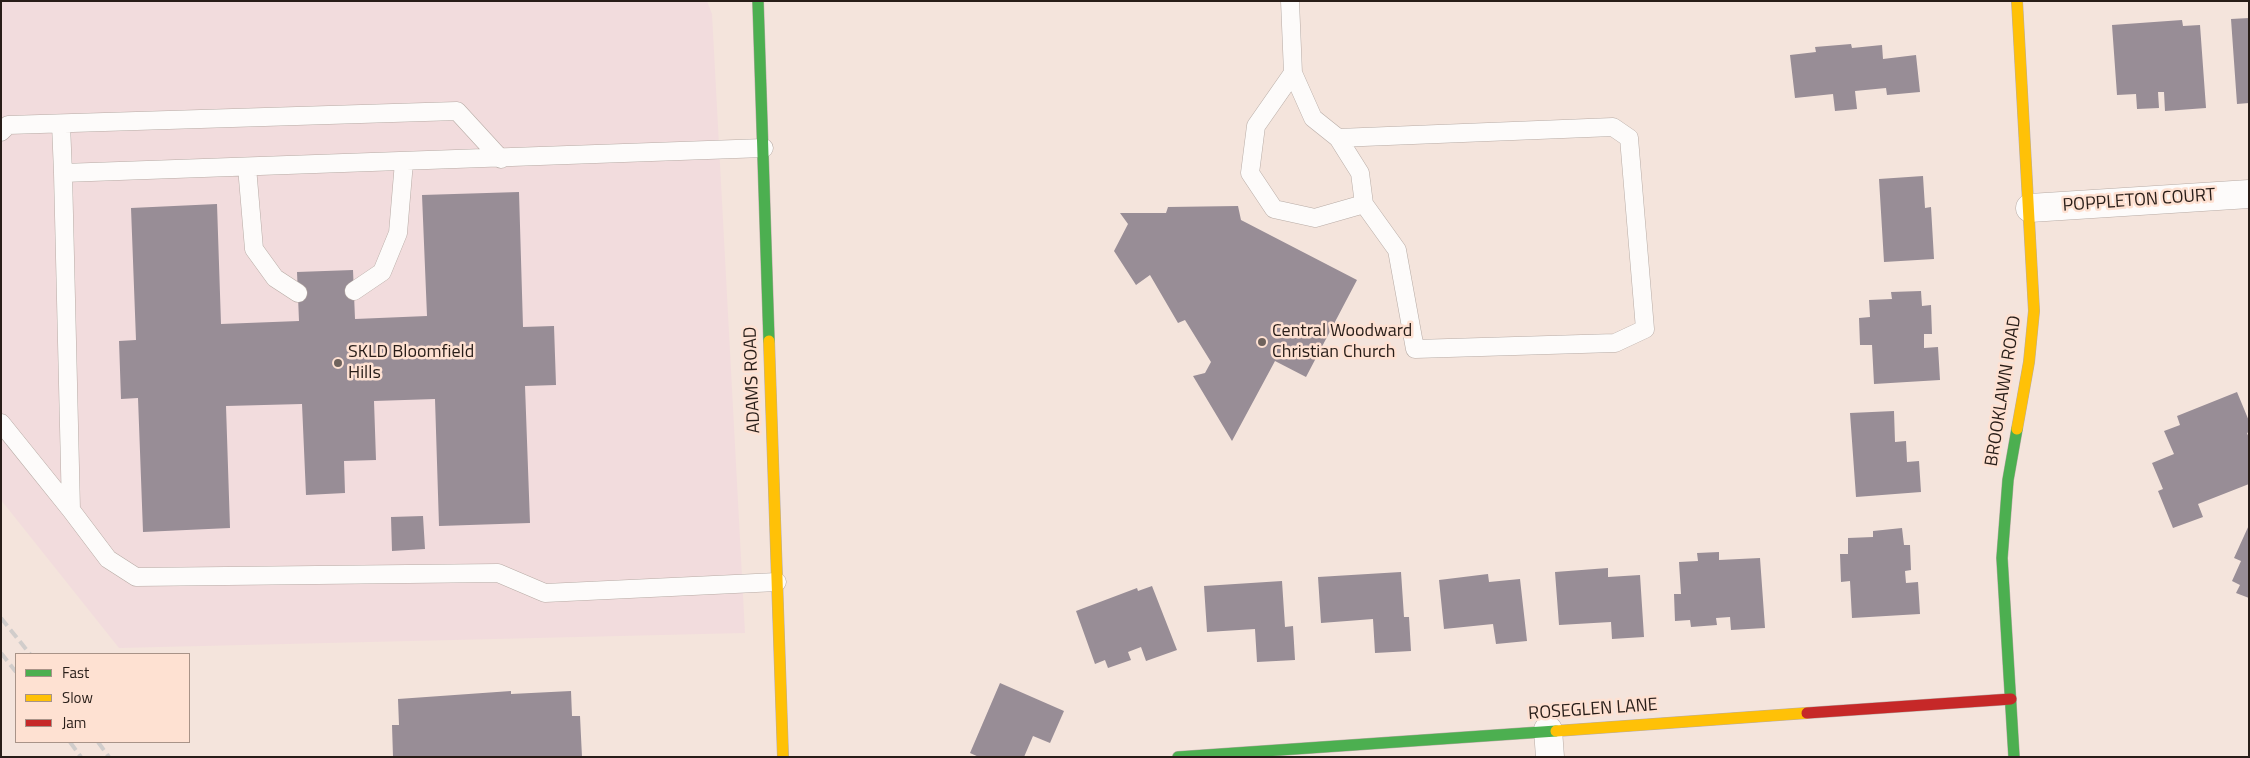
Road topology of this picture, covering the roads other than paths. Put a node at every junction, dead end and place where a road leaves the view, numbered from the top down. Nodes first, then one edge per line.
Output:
1 (758, 1) edge
2 (1290, 1) edge
3 (2017, 1) edge
4 (1293, 73) junction
5 (61, 124) junction
6 (1, 132) edge
7 (1338, 138) junction
8 (764, 148) junction
9 (501, 159) junction
10 (404, 162) junction
11 (247, 167) junction
12 (62, 173) junction
13 (2249, 194) edge
14 (1364, 204) junction
15 (2030, 208) junction
16 (354, 291) dead end
17 (298, 293) dead end
18 (1, 423) edge
19 (71, 510) junction
20 (777, 582) junction
21 (2011, 698) junction
22 (1549, 744) edge
23 (783, 757) edge
24 (1178, 757) edge
25 (2014, 757) edge

1 - 8 street, ADAMS ROAD
2 - 4 lane
3 - 15 street, BROOKLAWN ROAD
4 - 7 lane
4 - 14 lane
5 - 6 lane
5 - 9 lane
5 - 12 lane
7 - 14 lane
7 - 14 lane
8 - 9 lane
8 - 20 street, ADAMS ROAD
9 - 10 lane
10 - 11 lane
10 - 16 lane
11 - 12 lane
11 - 17 lane
12 - 19 lane
13 - 15 street, POPPLETON COURT
15 - 21 street, BROOKLAWN ROAD
18 - 19 lane
19 - 20 lane
20 - 23 street, ADAMS ROAD
21 - 22 street, ROSEGLEN LANE
21 - 25 street, BROOKLAWN ROAD
22 - 24 street, ROSEGLEN LANE

